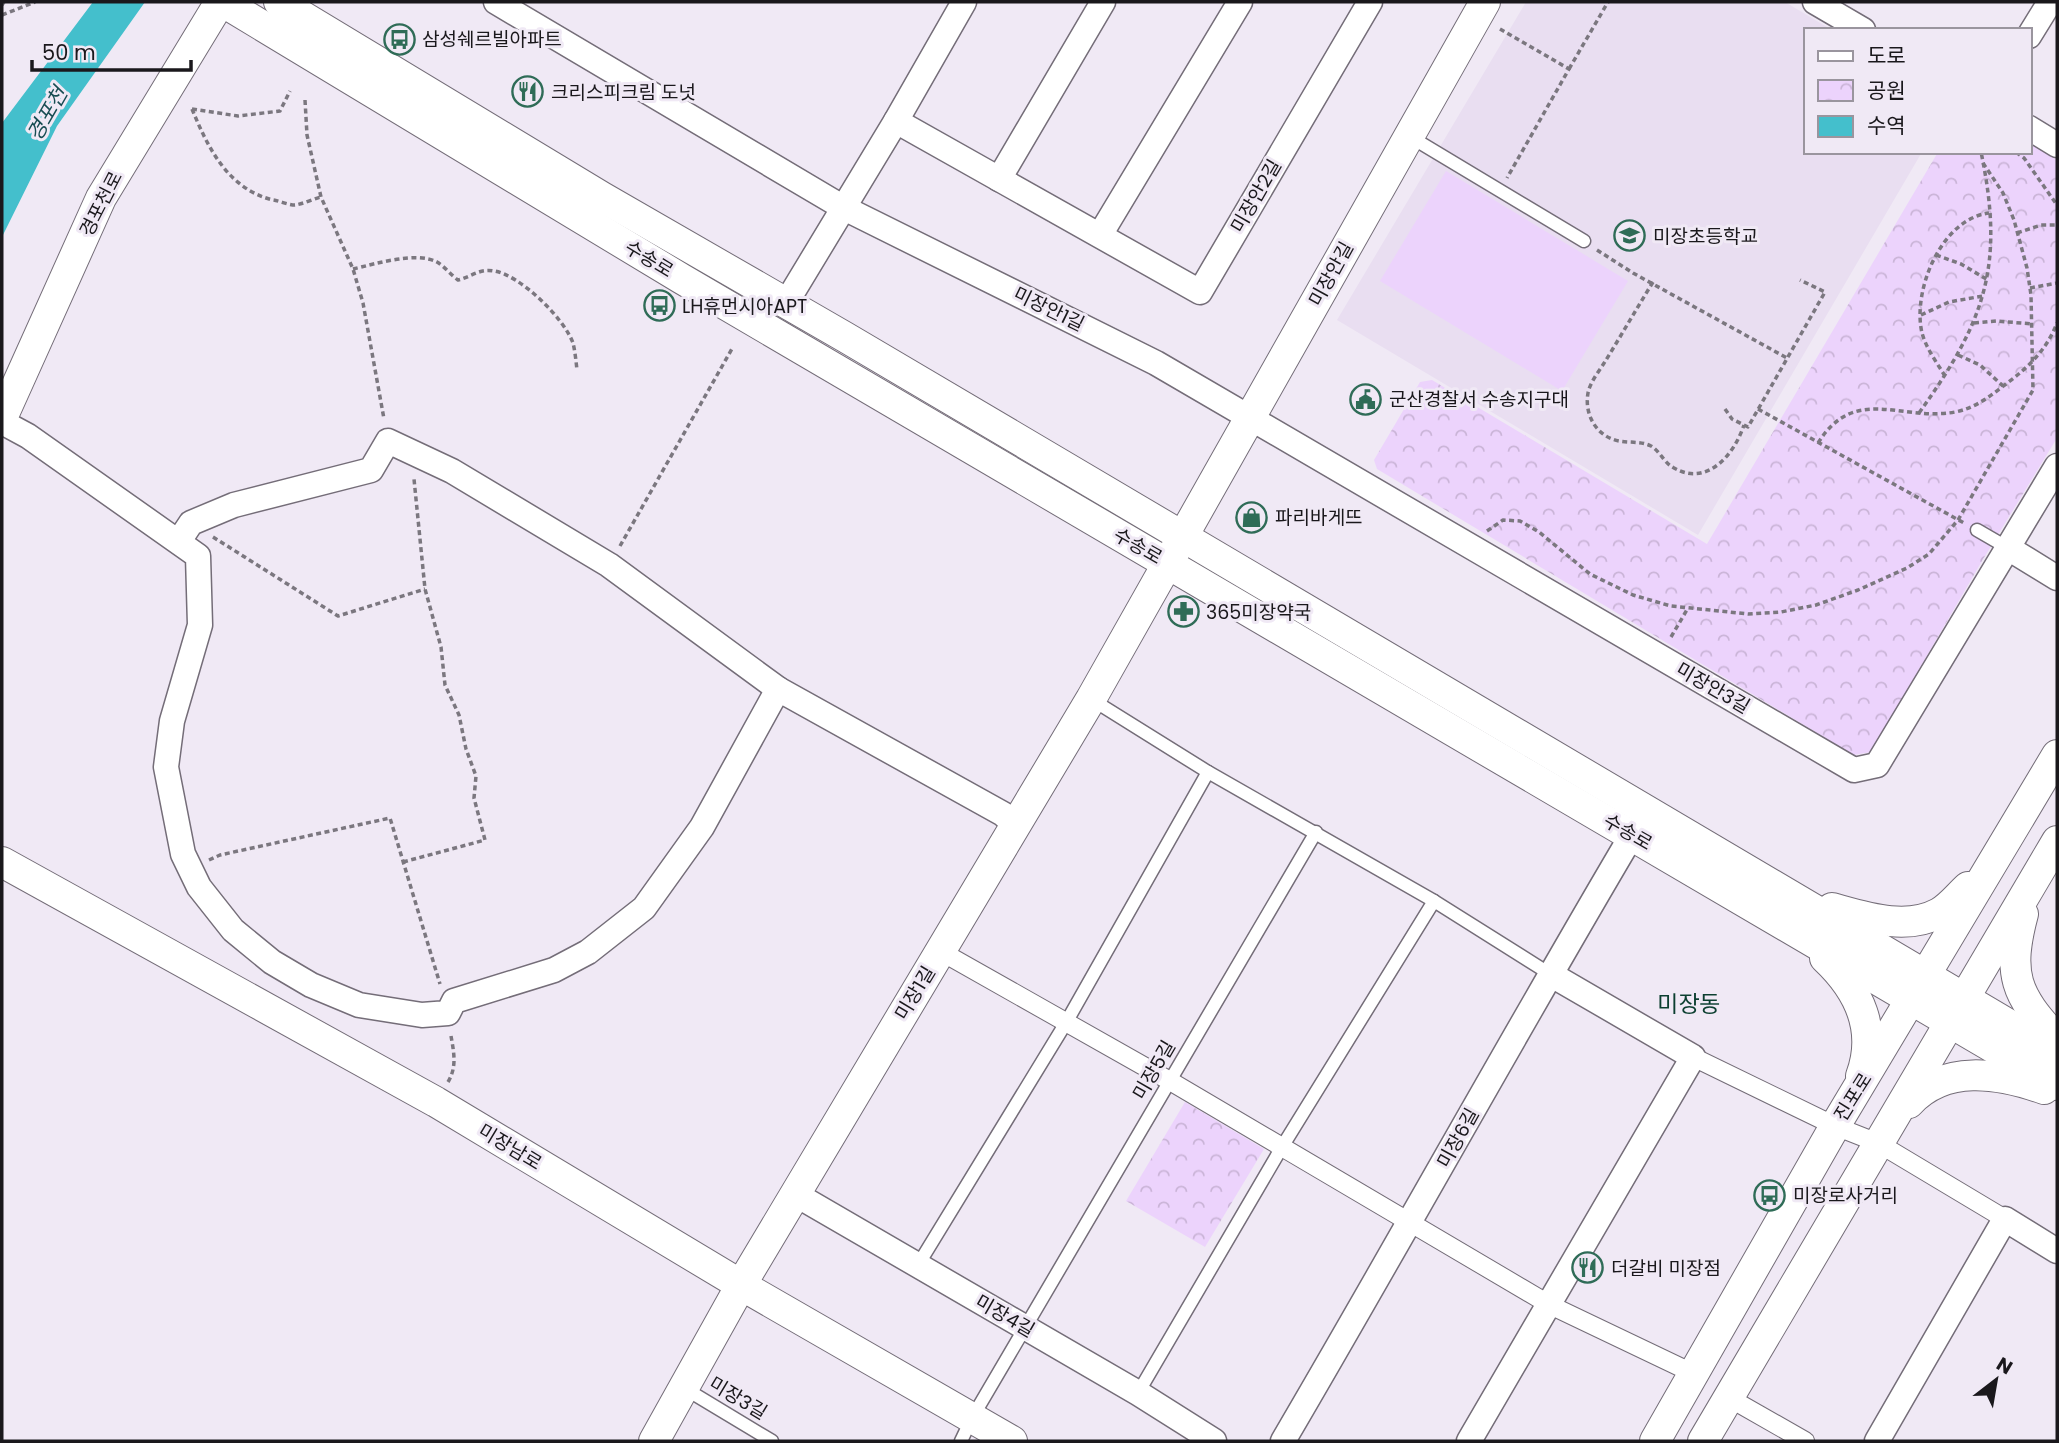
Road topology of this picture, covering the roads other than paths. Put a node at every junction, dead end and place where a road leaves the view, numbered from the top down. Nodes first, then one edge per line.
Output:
1 (221, 2) edge
2 (279, 2) edge
3 (496, 2) edge
4 (964, 2) edge
5 (1102, 2) edge
6 (1240, 2) edge
7 (1370, 2) edge
8 (1815, 2) edge
9 (2048, 6) edge
10 (1481, 9) edge
11 (1860, 28) edge
12 (2031, 33) edge
13 (896, 121) junction
14 (2031, 129) edge
15 (1409, 136) junction
16 (2057, 145) edge
17 (999, 179) junction
18 (844, 208) junction
19 (1100, 235) junction
20 (1584, 242) road end
21 (786, 303) junction
22 (1249, 418) junction
23 (2, 420) edge
24 (2057, 466) edge
25 (1977, 530) road end
26 (185, 532) junction
27 (2008, 548) junction
28 (1176, 549) junction
29 (2057, 578) edge
30 (778, 688) junction
31 (1091, 699) junction
32 (2057, 755) edge
33 (1208, 772) junction
34 (1014, 824) junction
35 (1316, 832) junction
36 (2012, 832) junction
37 (1632, 835) junction
38 (2052, 851) edge
39 (2, 862) edge
40 (1795, 897) junction
41 (1434, 901) junction
42 (1794, 929) junction
43 (940, 951) junction
44 (1550, 974) junction
45 (1919, 987) junction
46 (1957, 1010) junction
47 (1067, 1021) junction
48 (2057, 1039) edge
49 (2057, 1053) edge
50 (1693, 1057) junction
51 (1170, 1081) junction
52 (2057, 1085) edge
53 (2057, 1093) edge
54 (1852, 1101) junction
55 (1835, 1126) junction
56 (1884, 1134) junction
57 (1282, 1147) junction
58 (795, 1194) junction
59 (2005, 1219) junction
60 (1410, 1223) junction
61 (2057, 1251) edge
62 (918, 1265) junction
63 (741, 1285) junction
64 (1550, 1305) junction
65 (1026, 1328) junction
66 (1682, 1368) dead end
67 (684, 1388) junction
68 (1138, 1393) junction
69 (1740, 1404) dead end
70 (967, 1430) edge
71 (654, 1441) edge
72 (772, 1441) edge
73 (1012, 1441) edge
74 (1214, 1441) edge
75 (1283, 1441) edge
76 (1469, 1441) edge
77 (1655, 1441) edge
78 (1703, 1441) edge
79 (1805, 1441) edge
80 (1877, 1441) edge

1 - 23 street, 경포천로
1 - 28 street, 수송로
2 - 21 street, 수송로
3 - 18 street, 미장안1길
4 - 13 street
5 - 17 street
6 - 19 street
7 - 19 street, 미장안2길
8 - 11 street
9 - 12 street
10 - 15 street, 미장안길
13 - 17 street, 미장안2길
13 - 18 street
14 - 16 street
15 - 20 lane
15 - 22 street, 미장안길
17 - 19 street, 미장안2길
18 - 21 street
18 - 22 street, 미장안1길
21 - 28 street, 수송로
22 - 27 street, 미장안3길
22 - 28 street, 미장안길
23 - 26 street
24 - 27 street, 미장안3길
25 - 27 lane
26 - 30 street
26 - 30 street
27 - 29 street
28 - 31 street, 미장1길
28 - 37 street, 수송로
28 - 40 street, 수송로
30 - 34 street
31 - 33 lane
31 - 34 street, 미장1길
32 - 36 street, 진포로
33 - 35 lane
33 - 47 lane
34 - 43 street, 미장1길
35 - 41 lane
35 - 51 lane, 미장5길
36 - 40 street
36 - 45 street, 진포로
37 - 42 street, 수송로
37 - 44 street, 미장6길
38 - 46 street
38 - 48 street
39 - 63 street, 미장남로
40 - 45 street, 수송로
41 - 44 lane
41 - 57 lane
42 - 45 street, 수송로
42 - 54 street
43 - 47 street
43 - 58 street, 미장1길
44 - 50 street
44 - 60 street, 미장6길
45 - 46 street, 수송로
45 - 54 street, 진포로
46 - 49 street, 수송로
46 - 52 street, 수송로
46 - 56 street
47 - 51 street
47 - 62 lane
50 - 55 street
50 - 64 street
51 - 57 street
51 - 65 lane, 미장5길
53 - 56 street
54 - 55 street, 진포로
55 - 56 street
55 - 77 street, 진포로
56 - 59 street
56 - 78 street
57 - 60 street
57 - 68 lane
58 - 62 street, 미장4길
58 - 63 street, 미장1길
59 - 61 street
59 - 80 street
60 - 64 street
60 - 75 street, 미장6길
62 - 65 street, 미장4길
63 - 67 street, 미장1길
63 - 70 street, 미장남로
64 - 66 street
64 - 76 street
65 - 68 street, 미장4길
65 - 70 lane, 미장5길
67 - 71 street, 미장1길
67 - 72 lane, 미장3길
68 - 74 street, 미장4길
69 - 79 street
70 - 73 street, 미장남로

